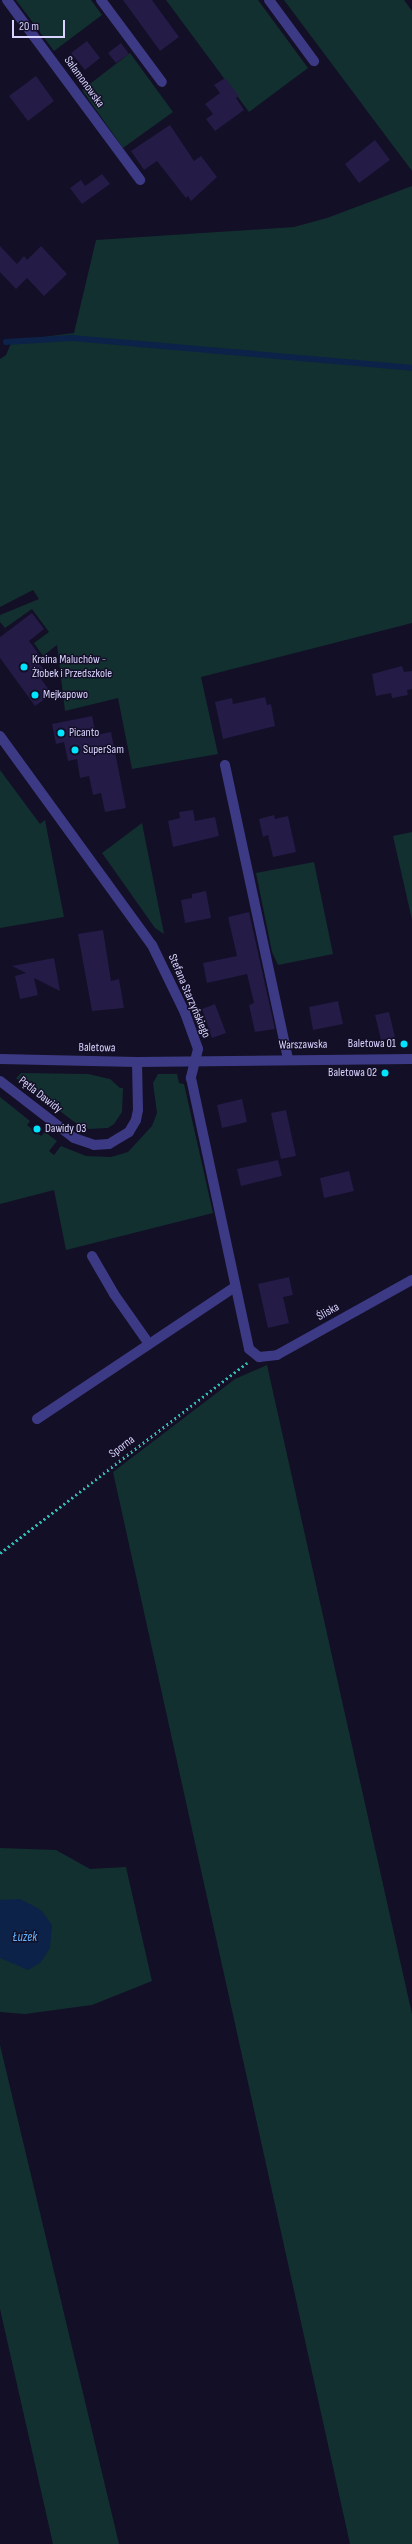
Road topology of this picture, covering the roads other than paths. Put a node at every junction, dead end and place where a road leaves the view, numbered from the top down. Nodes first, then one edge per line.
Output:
1 (7, 0) edge
2 (101, 0) edge
3 (269, 0) edge
4 (314, 61) dead end
5 (162, 82) dead end
6 (140, 180) dead end
7 (0, 736) edge
8 (225, 766) dead end
9 (288, 1058) junction
10 (0, 1059) edge
11 (412, 1059) edge
12 (194, 1060) junction
13 (137, 1062) junction
14 (0, 1080) edge
15 (92, 1256) dead end
16 (412, 1280) edge
17 (235, 1287) junction
18 (149, 1344) junction
19 (254, 1355) joint
20 (37, 1419) dead end

1 - 6 street, Salamonowska
2 - 5 street
3 - 4 street
7 - 12 street, Stefana Starzyńskiego
8 - 9 street
9 - 11 street, Warszawska
9 - 12 street, Warszawska
10 - 13 street, Baletowa
12 - 13 street, Baletowa
12 - 17 street, Stefana Starzyńskiego
13 - 14 street, Pętla Dawidy
15 - 18 street
16 - 19 street, Śliska
17 - 18 street
17 - 19 street, Stefana Starzyńskiego
18 - 20 street

